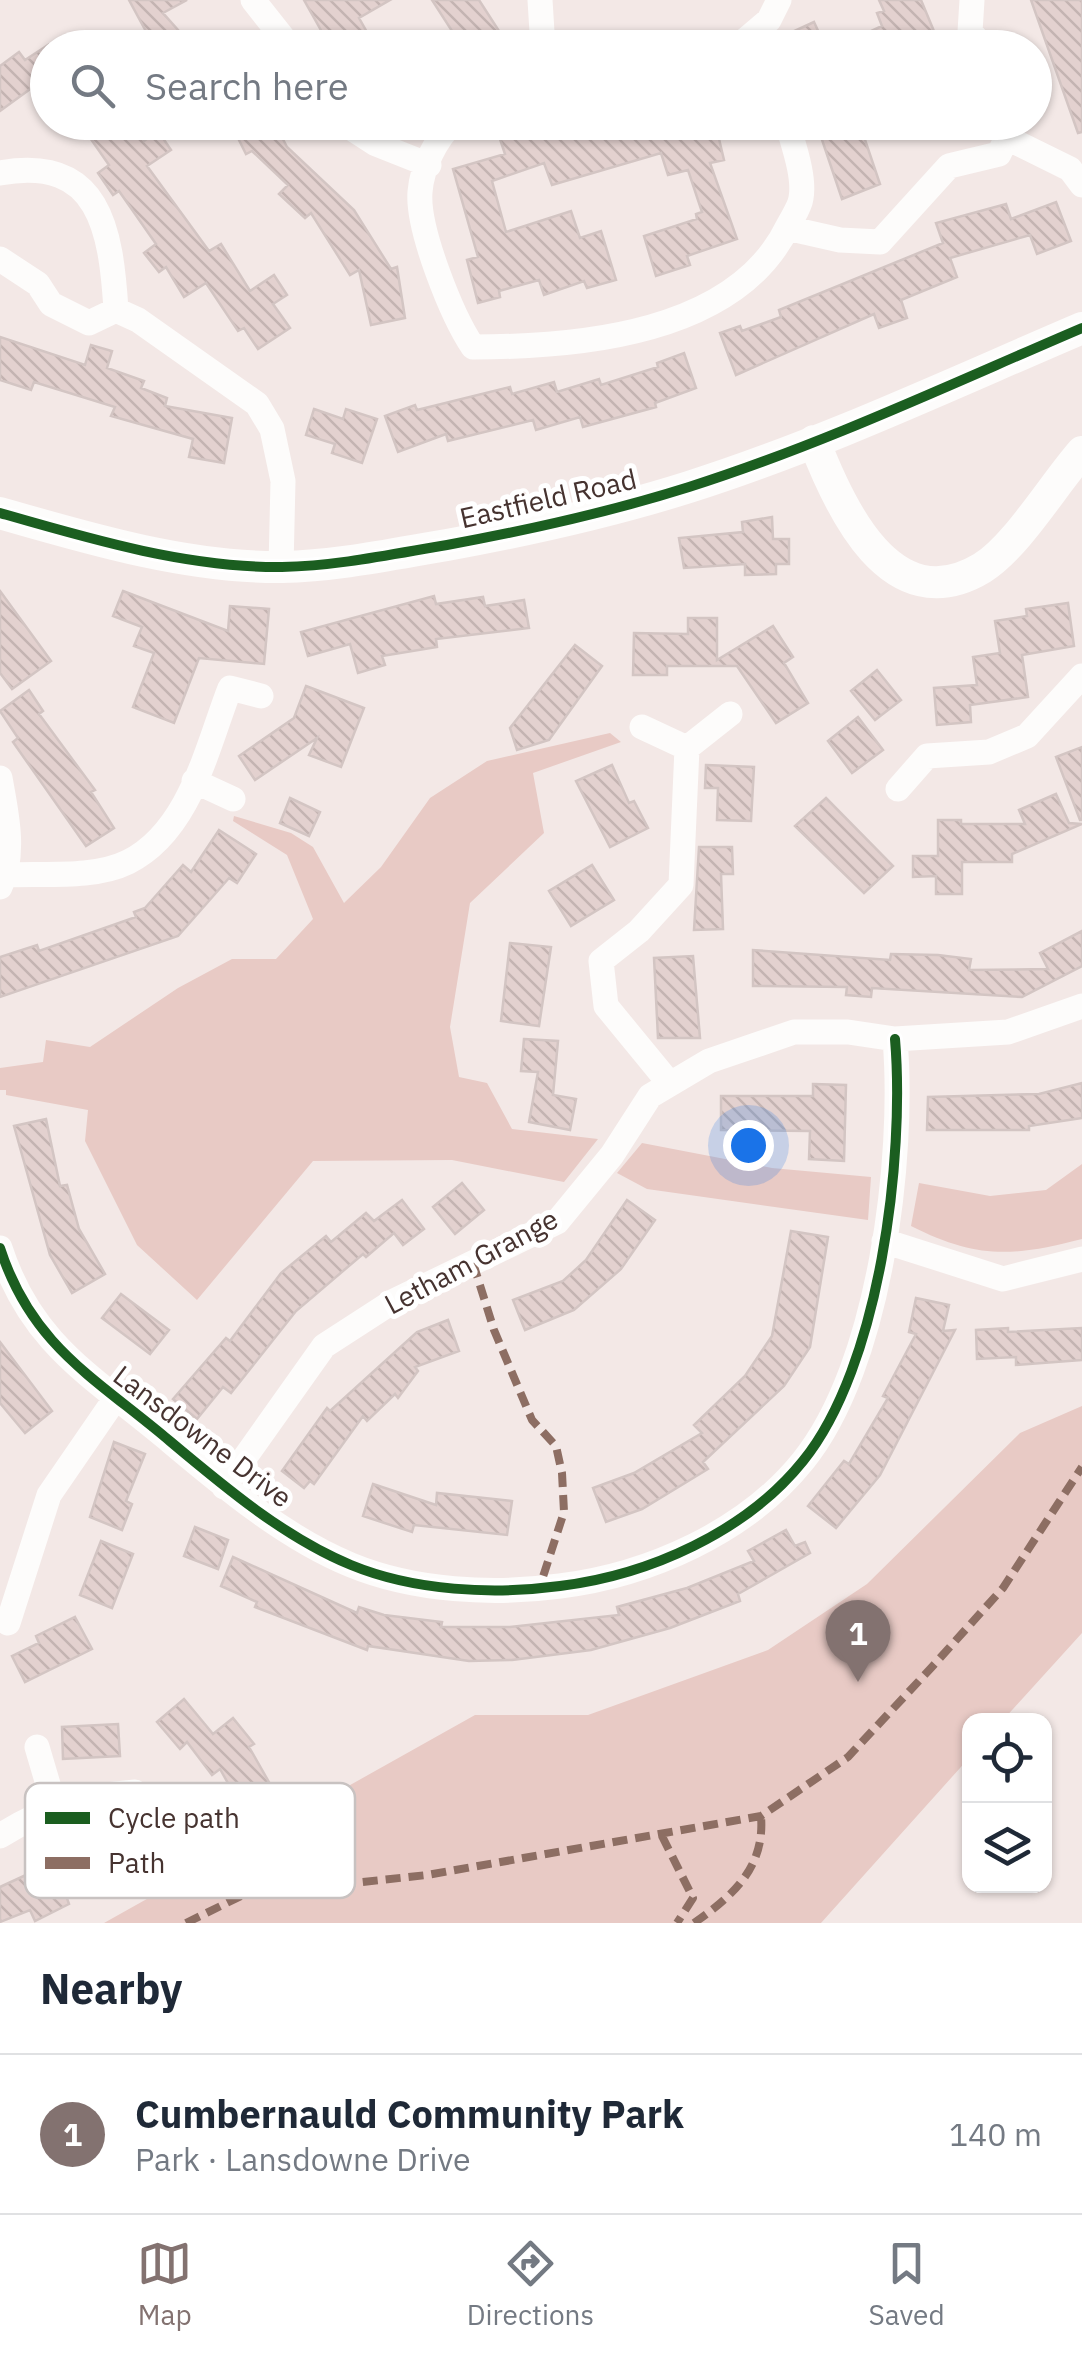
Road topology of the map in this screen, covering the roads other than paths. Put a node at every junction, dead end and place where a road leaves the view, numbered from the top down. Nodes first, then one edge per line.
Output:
1 (254, 0) edge
2 (540, 0) edge
3 (779, 0) edge
4 (972, 0) edge
5 (277, 30) edge
6 (542, 30) edge
7 (759, 30) edge
8 (970, 30) edge
9 (370, 140) edge
10 (436, 140) edge
11 (791, 140) edge
12 (1005, 140) edge
13 (1025, 140) edge
14 (428, 165) junction
15 (0, 174) edge
16 (1082, 186) edge
17 (787, 228) junction
18 (0, 259) edge
19 (116, 310) junction
20 (1082, 328) edge
21 (814, 441) junction
22 (1082, 452) edge
23 (0, 514) edge
24 (280, 567) junction
25 (1082, 676) edge
26 (261, 696) dead end
27 (730, 714) dead end
28 (642, 727) dead end
29 (687, 748) junction
30 (0, 778) edge
31 (194, 781) junction
32 (898, 789) dead end
33 (233, 799) dead end
34 (3, 881) edge
35 (1082, 1006) edge
36 (895, 1039) junction
37 (670, 1084) junction
38 (884, 1241) junction
39 (0, 1248) edge
40 (1082, 1259) edge
41 (114, 1399) junction
42 (224, 1487) junction
43 (12, 1573) edge
44 (8, 1623) dead end
45 (38, 1747) dead end
46 (48, 1783) edge
47 (25, 1823) edge
48 (0, 1836) edge

1 - 5 street
2 - 6 street
3 - 7 street
4 - 8 street
9 - 14 street
10 - 14 street
11 - 17 street
12 - 17 street
13 - 16 street
14 - 17 street
15 - 19 street
18 - 19 street
19 - 24 street
20 - 21 street, Eastfield Road
21 - 22 street
21 - 24 street, Eastfield Road
23 - 24 street, Eastfield Road
25 - 32 street
26 - 31 street
27 - 29 street
28 - 29 street
29 - 37 street
30 - 34 street
31 - 33 street
31 - 34 street
35 - 36 street, Letham Grange
36 - 37 street, Letham Grange
36 - 38 street, Lansdowne Drive
37 - 42 street, Letham Grange
38 - 40 street
38 - 42 street, Lansdowne Drive
39 - 41 street, Lansdowne Drive
41 - 42 street, Lansdowne Drive
41 - 43 street
43 - 44 street
45 - 46 street
47 - 48 street

